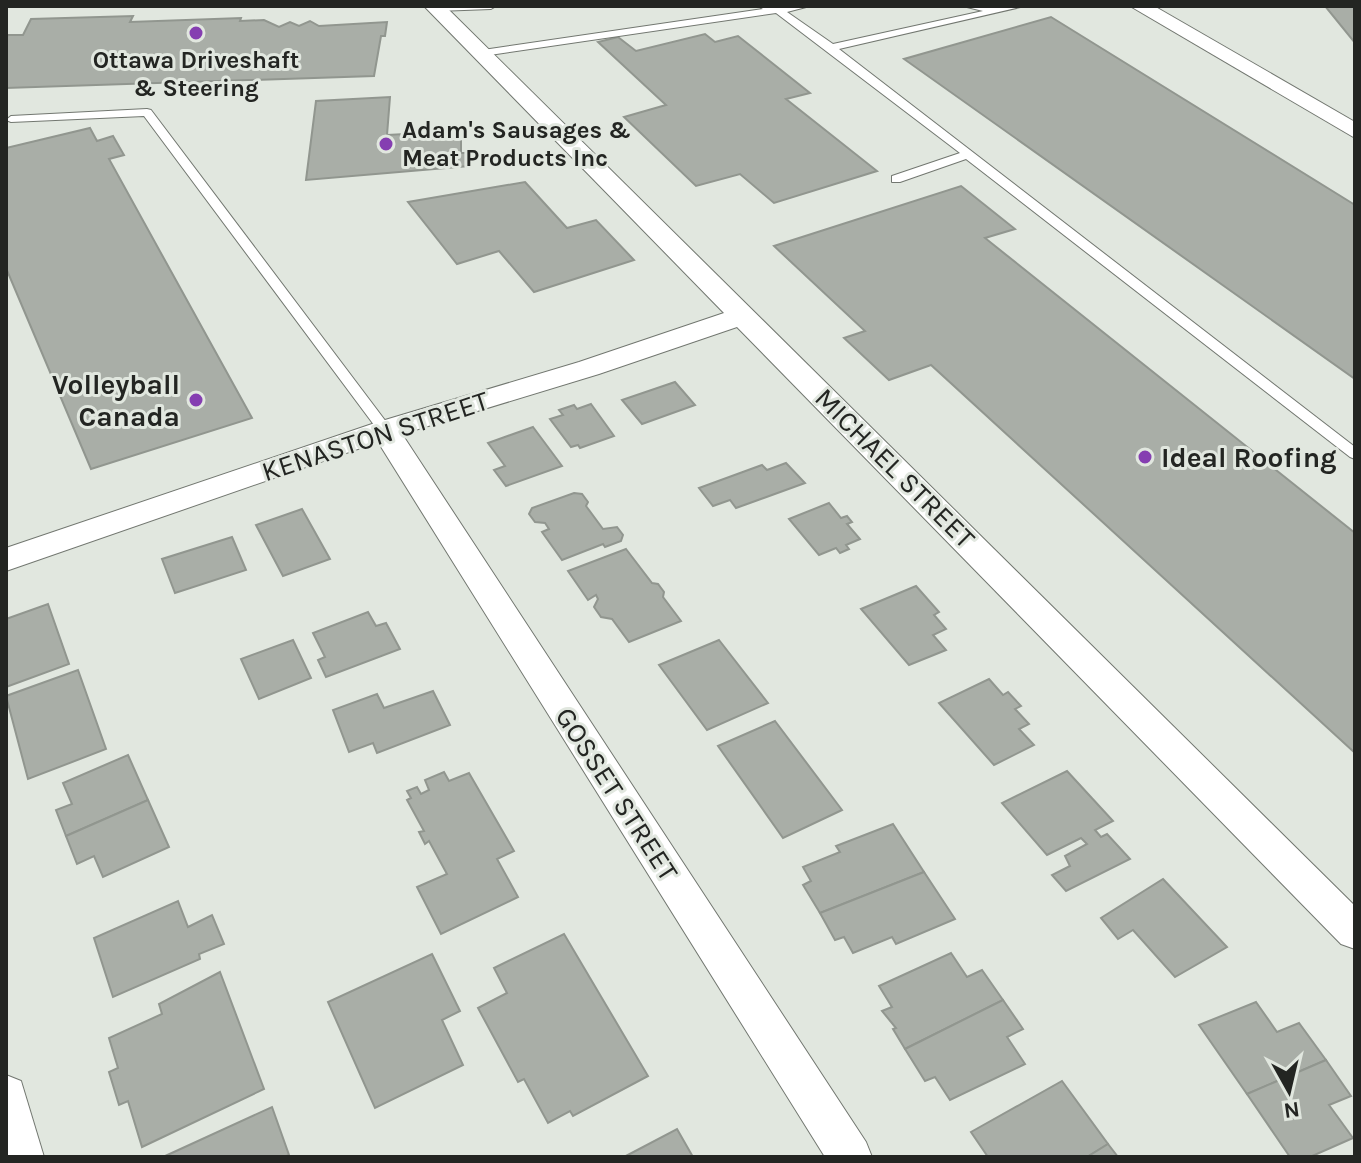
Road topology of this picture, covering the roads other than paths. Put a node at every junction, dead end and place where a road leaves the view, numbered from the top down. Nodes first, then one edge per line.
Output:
1 (491, 6) edge
2 (805, 6) edge
3 (968, 6) edge
4 (1020, 6) edge
5 (1140, 6) edge
6 (435, 7) edge
7 (769, 7) edge
8 (1000, 10) junction
9 (831, 48) junction
10 (483, 53) junction
11 (11, 119) dead end
12 (1355, 131) edge
13 (966, 155) junction
14 (896, 179) dead end
15 (745, 315) junction
16 (385, 430) junction
17 (1355, 454) edge
18 (6, 560) edge
19 (1355, 932) edge
20 (6, 1095) edge
21 (22, 1157) edge
22 (850, 1157) edge

1 - 6 lane
2 - 7 lane
3 - 8 lane
4 - 8 lane
5 - 12 street
6 - 10 street, MICHAEL STREET
7 - 9 lane
7 - 10 lane
8 - 9 lane
9 - 13 lane
10 - 15 street, MICHAEL STREET
11 - 16 lane
13 - 14 lane
13 - 17 lane
15 - 16 street, KENASTON STREET
15 - 19 street, MICHAEL STREET
16 - 18 street, KENASTON STREET
16 - 22 street, GOSSET STREET
20 - 21 street

